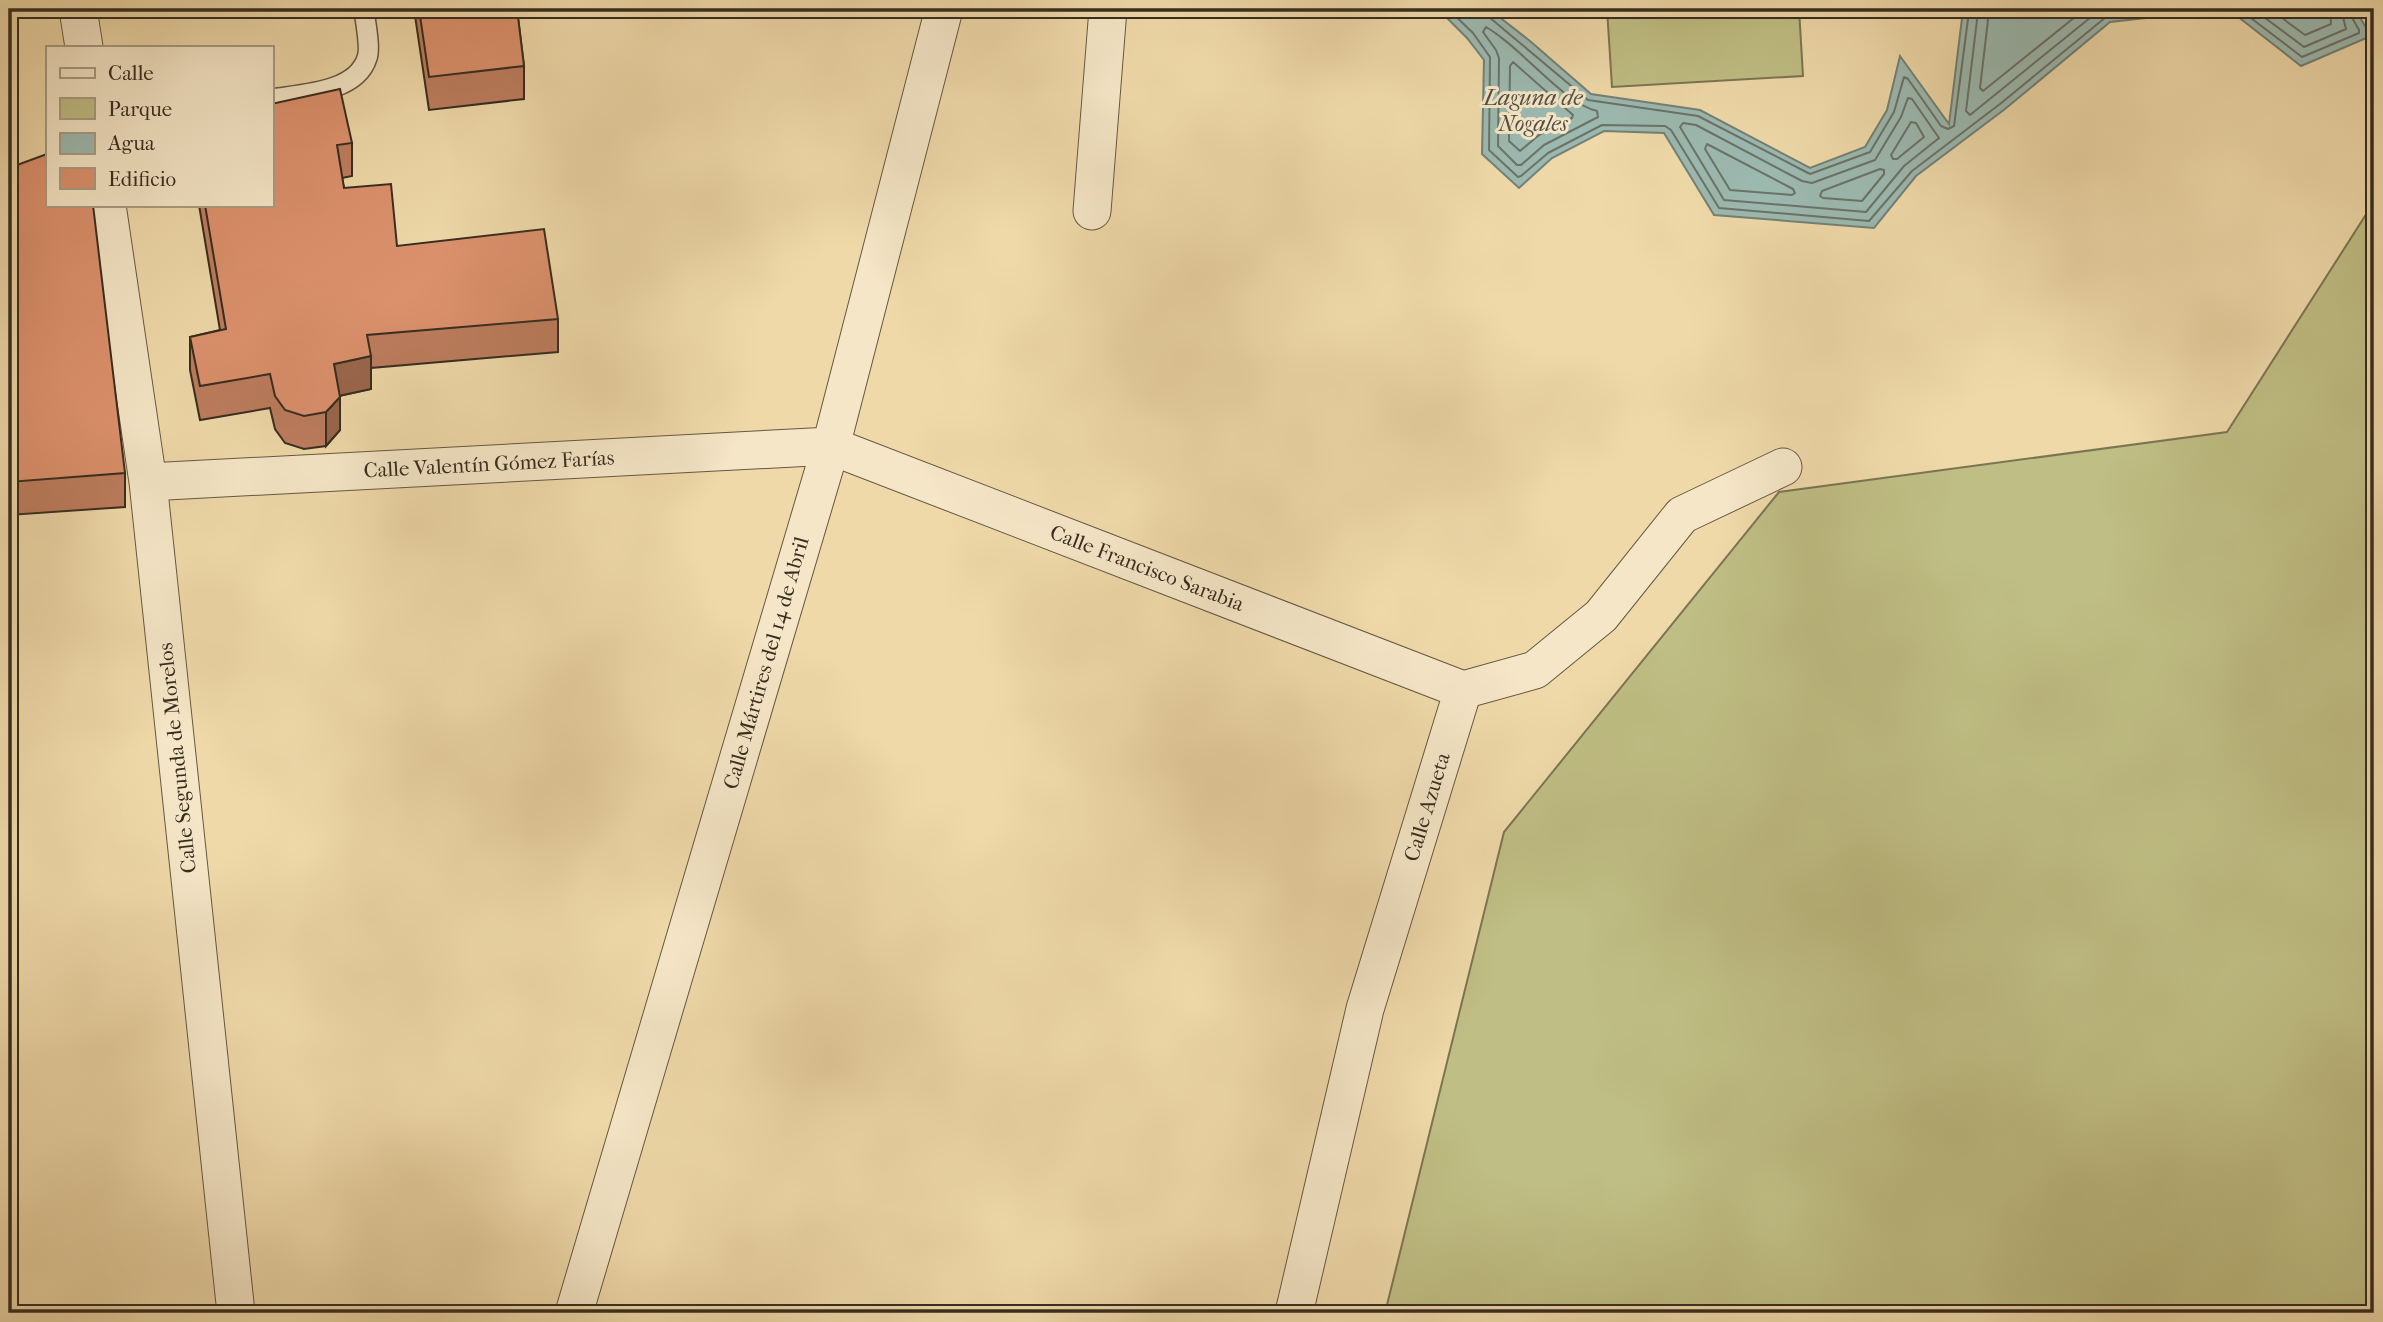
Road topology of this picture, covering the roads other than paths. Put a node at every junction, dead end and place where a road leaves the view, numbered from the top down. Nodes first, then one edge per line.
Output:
1 (78, 9) edge
2 (364, 9) edge
3 (944, 9) edge
4 (1108, 9) edge
5 (84, 46) edge
6 (273, 99) edge
7 (107, 206) edge
8 (1092, 211) dead end
9 (831, 446) junction
10 (1783, 467) dead end
11 (148, 482) junction
12 (1463, 690) junction
13 (236, 1313) edge
14 (573, 1313) edge
15 (1294, 1313) edge

1 - 5 street
2 - 6 lane
3 - 9 street, Calle Mártires del 14 de Abril
4 - 8 street
7 - 11 street, Calle Segunda de Morelos
9 - 11 street, Calle Valentín Gómez Farías
9 - 12 street, Calle Francisco Sarabia
9 - 14 street, Calle Mártires del 14 de Abril
10 - 12 street
11 - 13 street, Calle Segunda de Morelos
12 - 15 street, Calle Azueta

